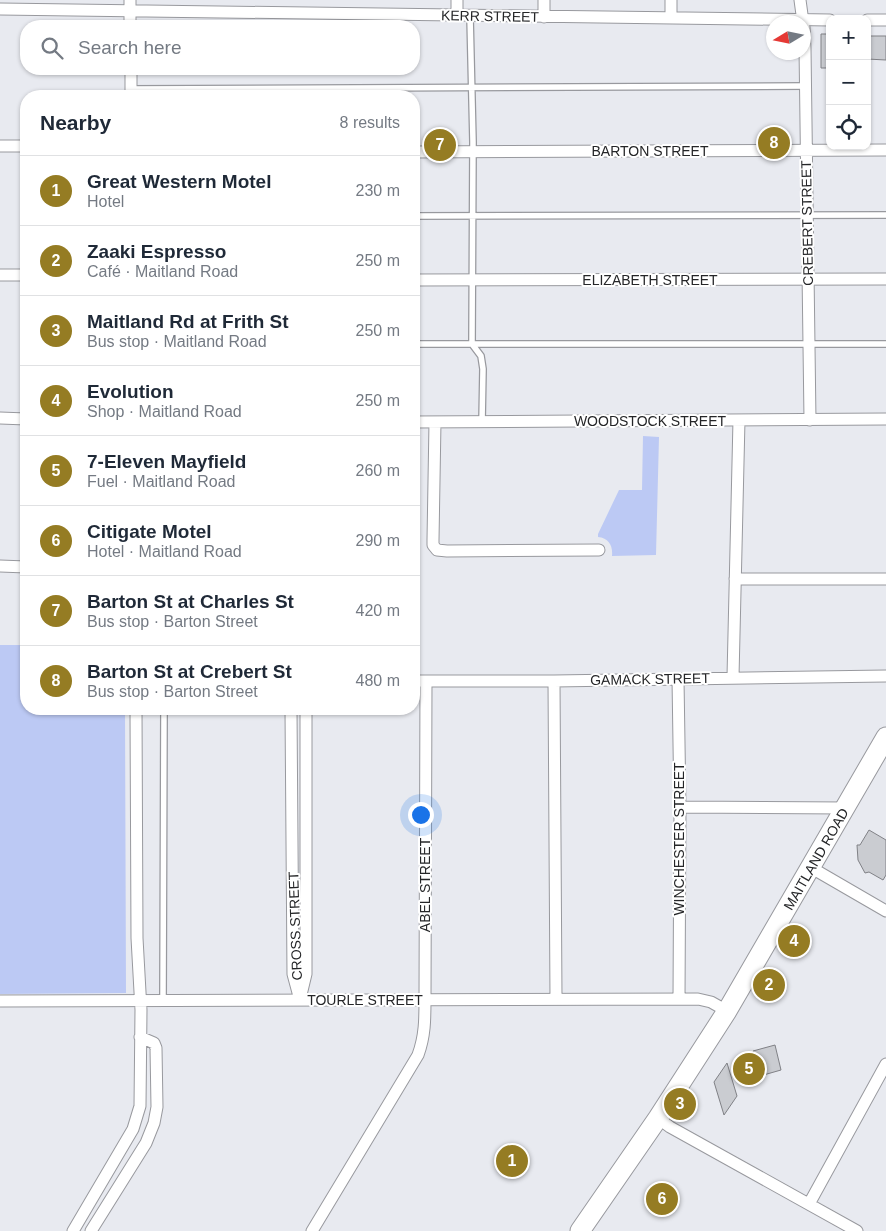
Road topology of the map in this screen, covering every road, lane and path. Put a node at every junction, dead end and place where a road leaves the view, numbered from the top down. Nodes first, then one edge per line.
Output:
1 (457, 0) edge
2 (544, 0) edge
3 (671, 0) edge
4 (800, 0) edge
5 (130, 5) edge
6 (0, 9) edge
7 (457, 15) junction
8 (802, 15) edge
9 (470, 16) junction
10 (544, 17) junction
11 (671, 18) junction
12 (130, 20) edge
13 (826, 20) edge
14 (871, 20) edge
15 (886, 20) edge
16 (766, 22) edge
17 (811, 22) edge
18 (804, 60) edge
19 (131, 75) edge
20 (805, 86) junction
21 (471, 88) junction
22 (131, 90) edge
23 (335, 90) edge
24 (0, 146) edge
25 (20, 146) edge
26 (806, 150) junction
27 (886, 150) edge
28 (420, 152) edge
29 (473, 152) junction
30 (886, 214) edge
31 (473, 215) junction
32 (807, 215) junction
33 (420, 216) edge
34 (0, 275) edge
35 (20, 275) edge
36 (808, 279) junction
37 (886, 279) edge
38 (420, 280) edge
39 (473, 280) junction
40 (420, 344) edge
41 (472, 344) junction
42 (886, 344) edge
43 (808, 345) junction
44 (0, 418) edge
45 (20, 419) edge
46 (886, 419) edge
47 (739, 420) junction
48 (810, 420) junction
49 (420, 422) edge
50 (435, 422) junction
51 (482, 422) junction
52 (600, 550) dead end
53 (0, 566) edge
54 (20, 567) edge
55 (886, 578) edge
56 (735, 579) junction
57 (886, 676) edge
58 (733, 677) junction
59 (678, 679) junction
60 (420, 681) edge
61 (426, 681) junction
62 (554, 681) junction
63 (136, 715) edge
64 (164, 715) edge
65 (292, 715) edge
66 (306, 715) edge
67 (886, 737) edge
68 (680, 807) junction
69 (846, 808) junction
70 (810, 868) junction
71 (886, 911) edge
72 (556, 998) junction
73 (163, 999) junction
74 (425, 999) junction
75 (679, 999) junction
76 (0, 1000) edge
77 (140, 1000) junction
78 (300, 1000) junction
79 (727, 1011) junction
80 (140, 1037) junction
81 (886, 1064) edge
82 (658, 1118) junction
83 (809, 1204) junction
84 (73, 1231) edge
85 (92, 1231) edge
86 (312, 1231) edge
87 (580, 1231) edge
88 (857, 1231) edge

1 - 7 street
2 - 10 street
3 - 11 street
4 - 8 street, CREBERT STREET
5 - 6 street, KERR STREET
5 - 7 street, KERR STREET
5 - 12 street
7 - 9 street, KERR STREET
9 - 10 street, KERR STREET
9 - 21 lane
10 - 11 street, KERR STREET
11 - 16 street, KERR STREET
13 - 17 street, KERR STREET
14 - 15 street
18 - 20 street, CREBERT STREET
19 - 22 street
20 - 21 lane
20 - 26 street, CREBERT STREET
21 - 23 lane
21 - 29 lane
24 - 25 street
26 - 27 street, BARTON STREET
26 - 29 street, BARTON STREET
26 - 32 street, CREBERT STREET
28 - 29 street, BARTON STREET
29 - 31 lane
30 - 32 lane
31 - 32 lane
31 - 33 lane
31 - 39 lane
32 - 36 street, CREBERT STREET
34 - 35 street
36 - 37 street, ELIZABETH STREET
36 - 39 street, ELIZABETH STREET
36 - 43 street, CREBERT STREET
38 - 39 street, ELIZABETH STREET
39 - 41 lane
40 - 41 lane
41 - 43 lane
41 - 51 lane
42 - 43 lane
43 - 48 street, CREBERT STREET
44 - 45 street
46 - 48 street, WOODSTOCK STREET
47 - 48 street, WOODSTOCK STREET
47 - 51 street, WOODSTOCK STREET
47 - 56 street
49 - 50 street, WOODSTOCK STREET
50 - 51 street, WOODSTOCK STREET
50 - 52 street
53 - 54 street
55 - 56 street
56 - 58 street
57 - 58 street, GAMACK STREET
58 - 59 street, GAMACK STREET
59 - 62 street, GAMACK STREET
59 - 68 street, WINCHESTER STREET
60 - 61 street, GAMACK STREET
61 - 62 street, GAMACK STREET
61 - 74 street, ABEL STREET
62 - 72 street
63 - 77 street
64 - 73 lane
65 - 78 street, CROSS STREET
66 - 78 street, CROSS STREET
67 - 69 main road, MAITLAND ROAD
68 - 69 street
68 - 75 street, WINCHESTER STREET
69 - 70 main road, MAITLAND ROAD
70 - 71 street
70 - 79 main road, MAITLAND ROAD
72 - 74 street, TOURLE STREET
72 - 75 street, TOURLE STREET
73 - 77 street, TOURLE STREET
73 - 78 street, TOURLE STREET
74 - 78 street, TOURLE STREET
74 - 86 street, ABEL STREET
75 - 79 street, TOURLE STREET
76 - 77 street, TOURLE STREET
77 - 80 street
79 - 82 main road, MAITLAND ROAD
80 - 84 street
80 - 85 street
81 - 83 street
82 - 83 street
82 - 87 main road, MAITLAND ROAD
83 - 88 street

